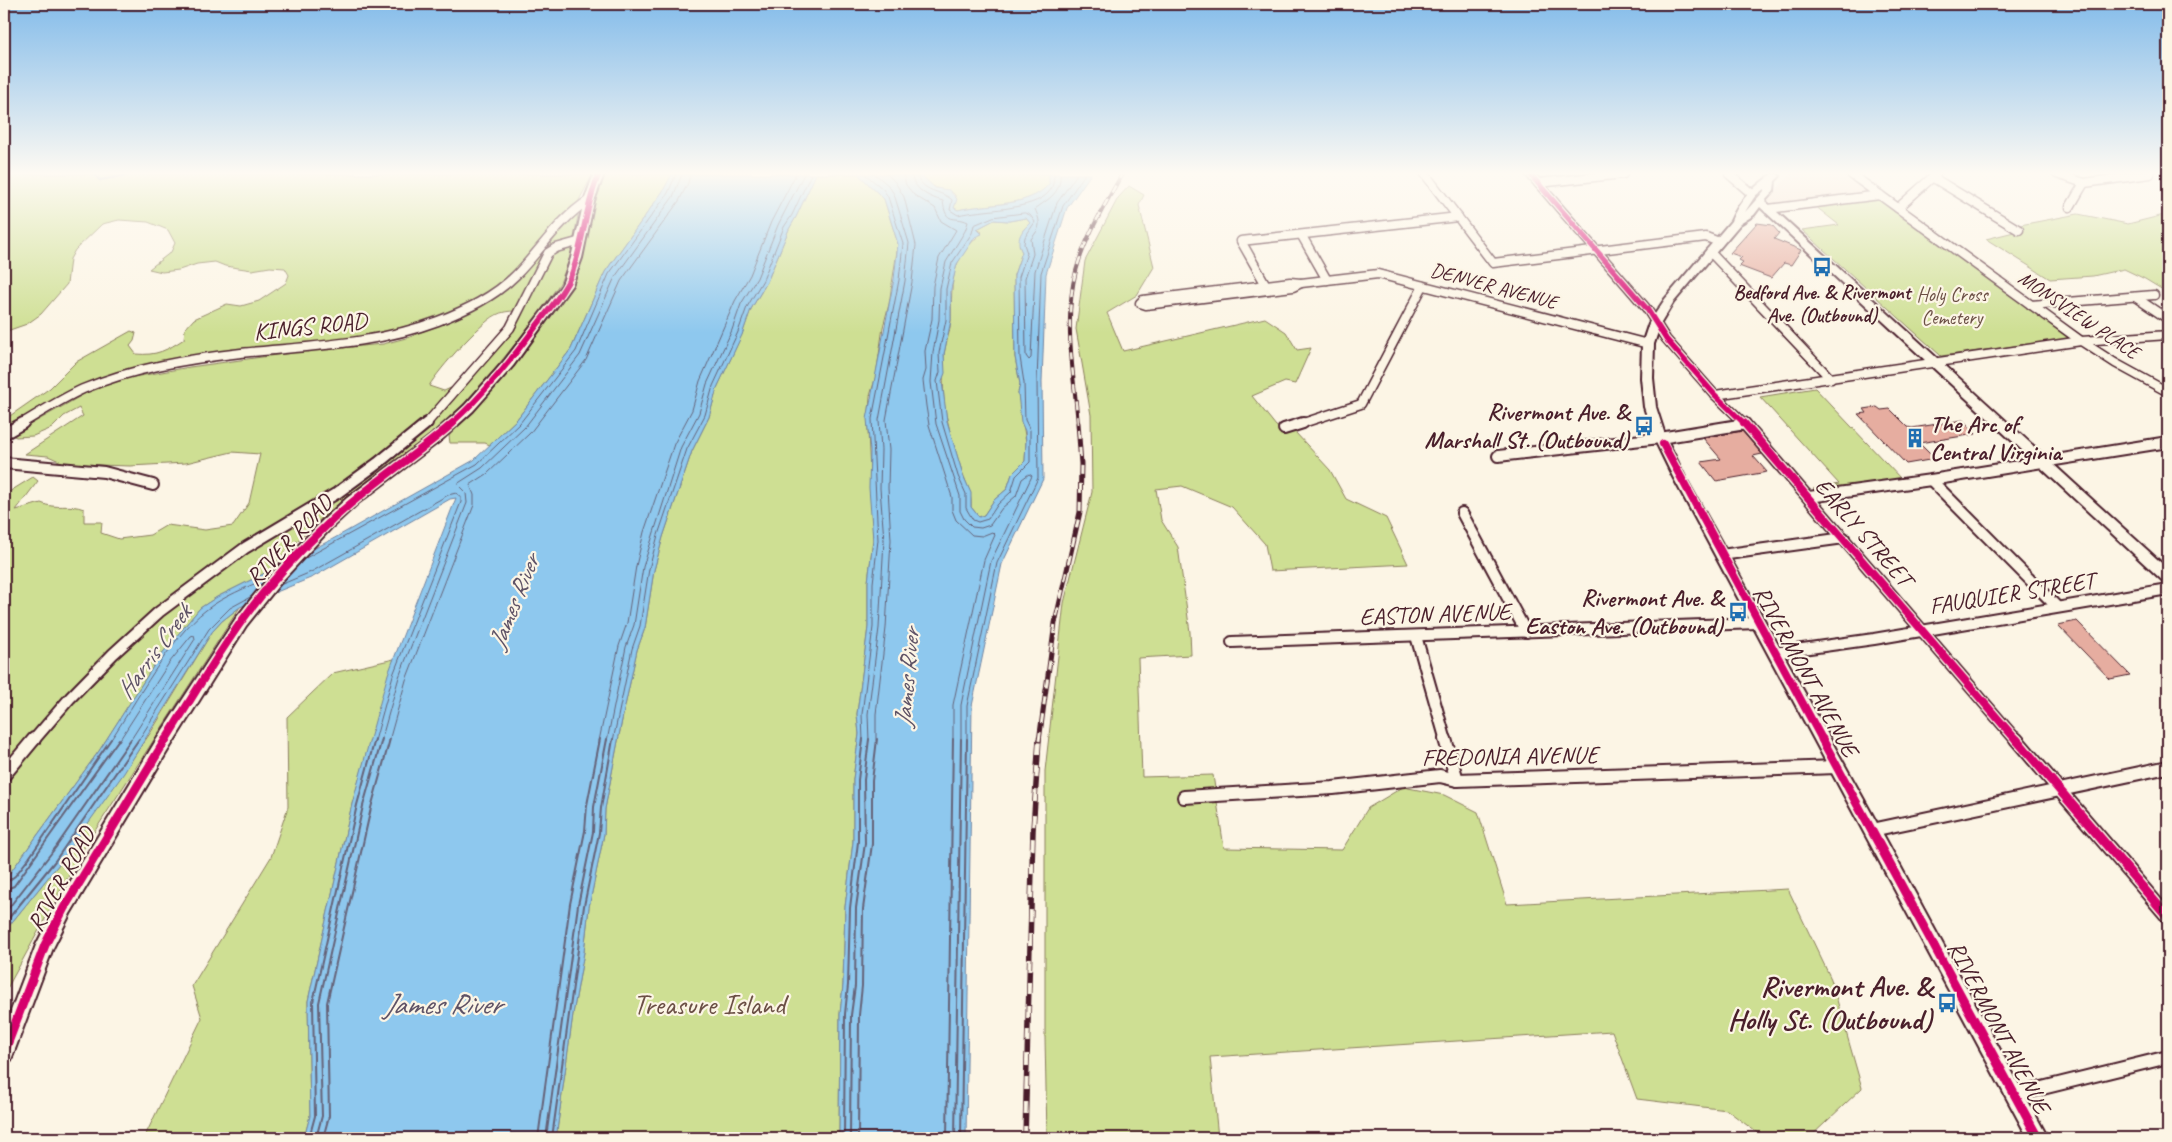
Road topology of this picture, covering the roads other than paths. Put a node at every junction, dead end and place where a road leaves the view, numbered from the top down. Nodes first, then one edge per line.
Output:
1 (556, 227) edge
2 (584, 227) edge
3 (1377, 227) edge
4 (1465, 227) edge
5 (1576, 227) edge
6 (1732, 227) edge
7 (1787, 227) edge
8 (1924, 227) edge
9 (2015, 227) edge
10 (2019, 230) dead end
11 (1302, 236) junction
12 (581, 241) junction
13 (1719, 242) junction
14 (1596, 251) junction
15 (1710, 252) junction
16 (1327, 280) junction
17 (1300, 283) junction
18 (1266, 285) junction
19 (1423, 286) junction
20 (2154, 295) dead end
21 (2136, 297) junction
22 (2031, 305) junction
23 (2168, 319) edge
24 (1655, 323) junction
25 (2168, 335) edge
26 (2081, 342) junction
27 (1648, 344) junction
28 (1935, 363) junction
29 (1831, 379) junction
30 (2168, 392) edge
31 (1715, 395) junction
32 (1745, 424) junction
33 (1284, 429) dead end
34 (4, 434) edge
35 (1660, 438) junction
36 (2168, 442) edge
37 (1498, 456) dead end
38 (2043, 462) junction
39 (4, 463) edge
40 (1931, 480) junction
41 (153, 485) dead end
42 (1809, 497) junction
43 (1462, 513) dead end
44 (1844, 538) junction
45 (1721, 555) junction
46 (2168, 577) edge
47 (2168, 589) edge
48 (2057, 607) junction
49 (1758, 624) junction
50 (1922, 630) junction
51 (1526, 632) junction
52 (1416, 636) junction
53 (1232, 642) dead end
54 (1774, 653) junction
55 (1837, 767) junction
56 (2168, 767) edge
57 (4, 775) edge
58 (1457, 780) junction
59 (2059, 789) junction
60 (1184, 797) dead end
61 (1872, 830) junction
62 (2168, 917) edge
63 (4, 1053) edge
64 (2168, 1057) edge
65 (2014, 1095) junction
66 (2038, 1138) edge

1 - 34 street, KINGS ROAD
2 - 12 street, RIVER ROAD
3 - 11 street
4 - 14 street
5 - 14 street, EARLY STREET
6 - 13 street, RIVERMONT AVENUE
7 - 28 street
8 - 22 street, MONSVIEW PLACE
9 - 10 street
11 - 16 street
11 - 18 street
12 - 57 street
12 - 63 street, RIVER ROAD
13 - 14 street
13 - 15 street, RIVERMONT AVENUE
14 - 24 street, EARLY STREET
15 - 24 street, RIVERMONT AVENUE
15 - 29 street
16 - 17 street, DENVER AVENUE
16 - 19 street, DENVER AVENUE
17 - 18 street, DENVER AVENUE
17 - 18 street, DENVER AVENUE
19 - 27 street, DENVER AVENUE
19 - 33 street
20 - 21 street
21 - 22 street
21 - 23 street
22 - 26 street, MONSVIEW PLACE
24 - 27 street, RIVERMONT AVENUE
24 - 31 street, EARLY STREET
25 - 26 street
26 - 28 street
26 - 30 street, MONSVIEW PLACE
27 - 35 street, RIVERMONT AVENUE
28 - 29 street
28 - 38 street
29 - 31 street
31 - 32 street, EARLY STREET
32 - 35 street
32 - 42 street, EARLY STREET
35 - 37 street
35 - 45 street, RIVERMONT AVENUE
36 - 38 street
38 - 40 street
38 - 46 street
39 - 41 street
40 - 42 street
40 - 48 street
42 - 44 street, EARLY STREET
43 - 51 street
44 - 45 street
44 - 50 street, EARLY STREET
45 - 49 street, RIVERMONT AVENUE
47 - 48 street, FAUQUIER STREET
48 - 50 street, FAUQUIER STREET
49 - 51 street, EASTON AVENUE
49 - 54 street, RIVERMONT AVENUE
50 - 54 street, FAUQUIER STREET
50 - 59 street, EARLY STREET
51 - 52 street, EASTON AVENUE
52 - 53 street, EASTON AVENUE
52 - 58 street
54 - 55 street, RIVERMONT AVENUE
55 - 58 street, FREDONIA AVENUE
55 - 61 street, RIVERMONT AVENUE
56 - 59 street
58 - 60 street, FREDONIA AVENUE
59 - 61 street
59 - 62 street, EARLY STREET
61 - 65 street, RIVERMONT AVENUE
64 - 65 street
65 - 66 street, RIVERMONT AVENUE

